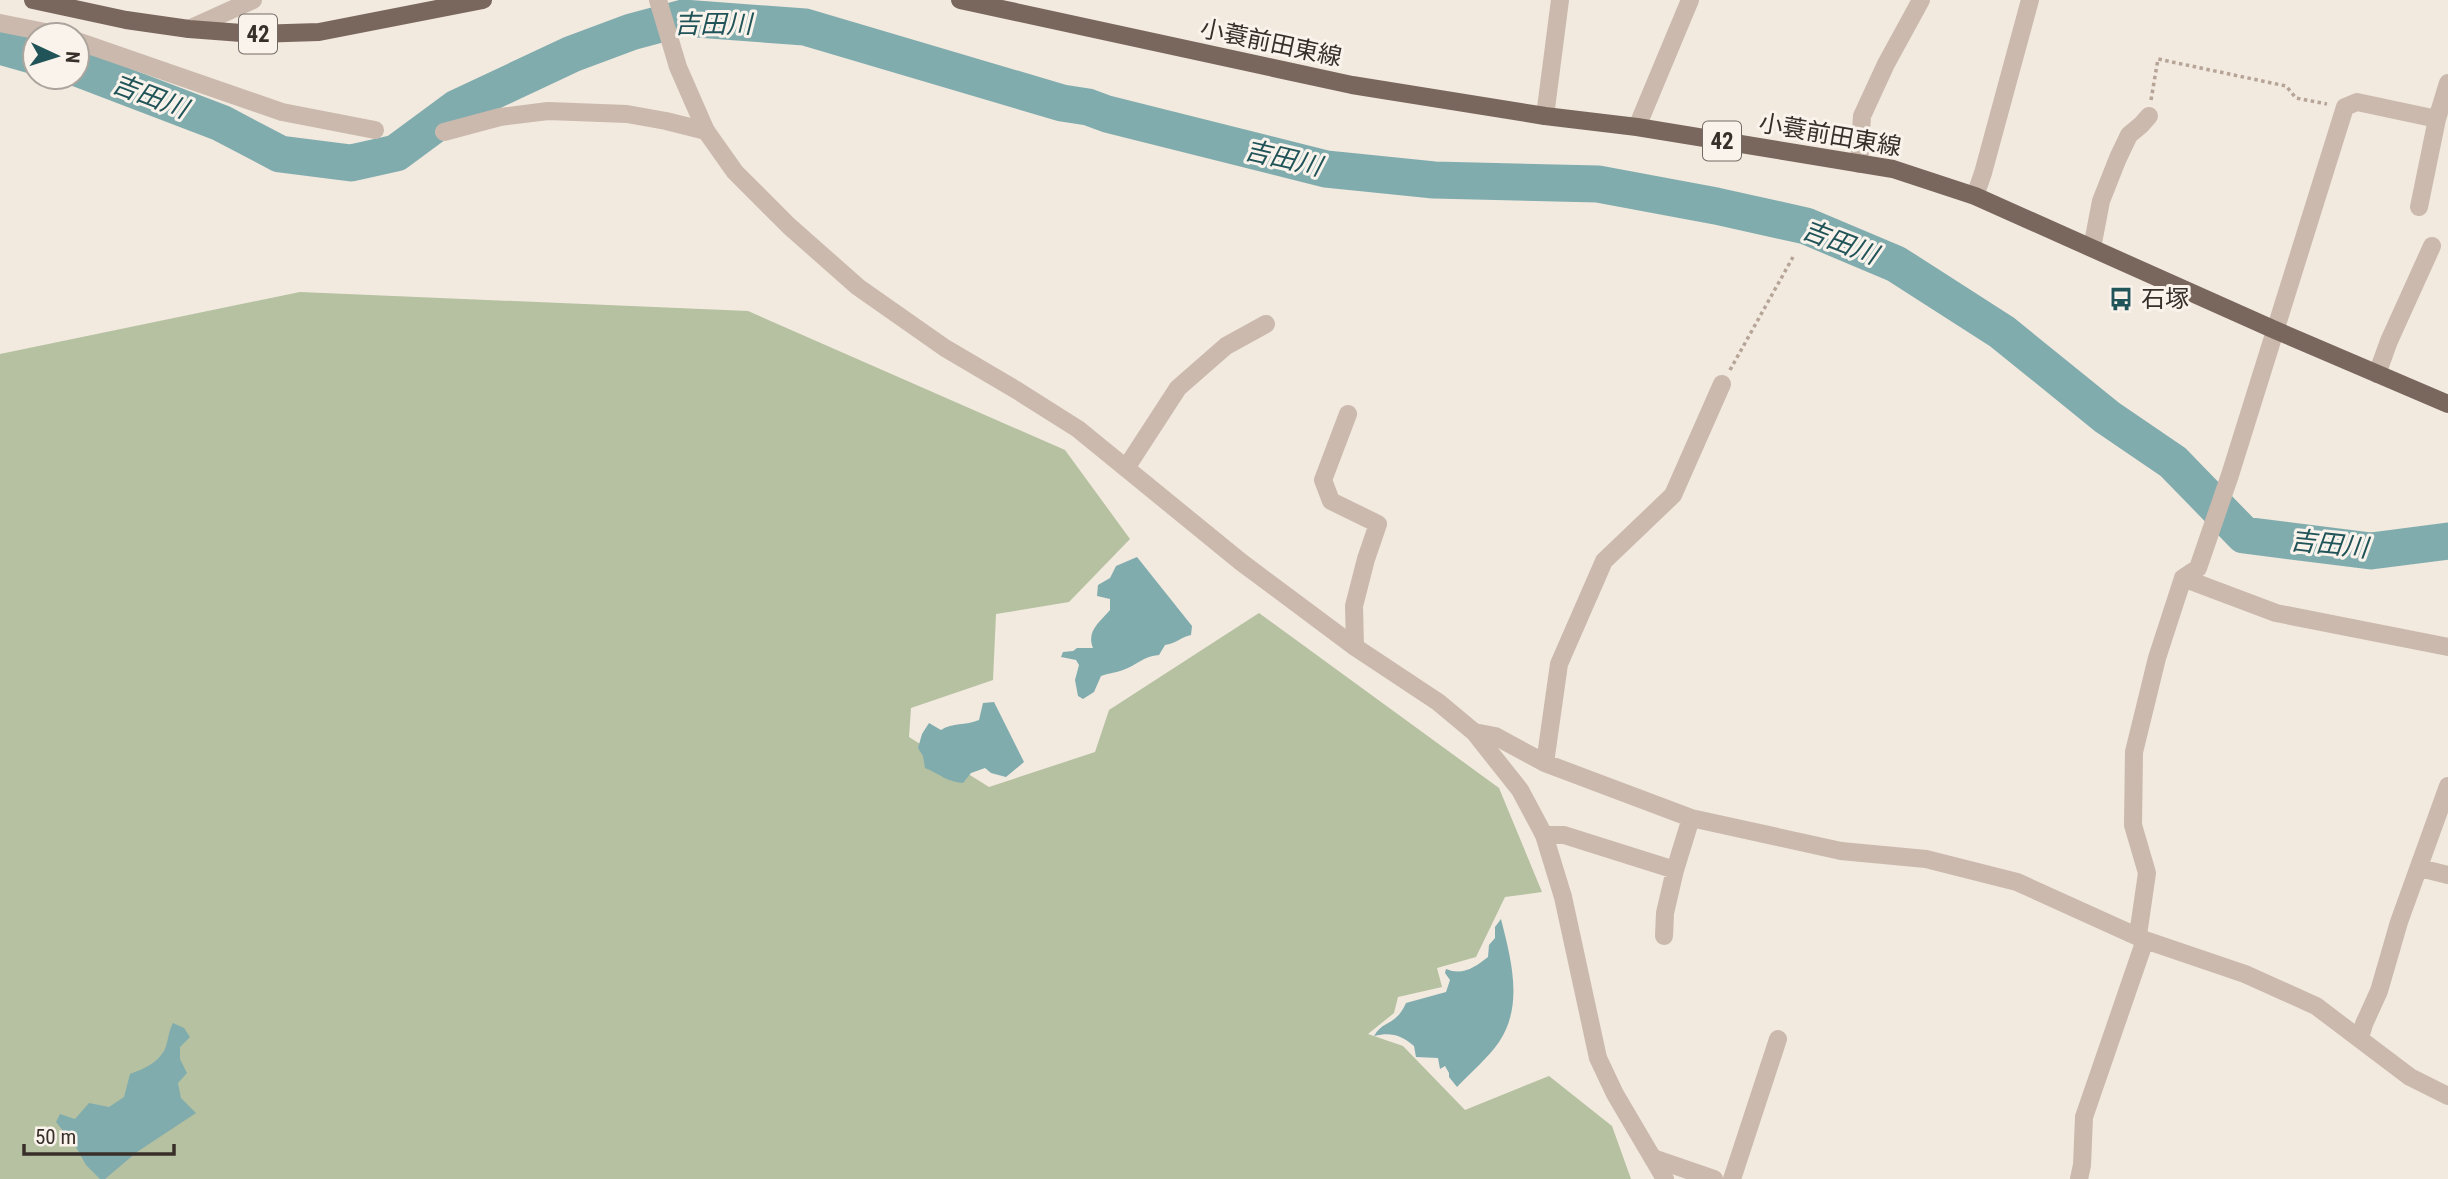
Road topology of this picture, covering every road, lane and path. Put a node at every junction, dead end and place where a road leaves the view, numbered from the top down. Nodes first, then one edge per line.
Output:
1 (33, 0) edge
2 (253, 0) edge
3 (483, 0) edge
4 (960, 0) edge
5 (1560, 0) edge
6 (1690, 0) edge
7 (1921, 0) edge
8 (2030, 0) edge
9 (1013, 5) edge
10 (660, 6) edge
11 (68, 8) junction
12 (64, 21) edge
13 (0, 23) edge
14 (21, 27) edge
15 (189, 29) junction
16 (91, 46) edge
17 (2448, 83) edge
18 (2345, 107) junction
19 (1545, 116) junction
20 (2149, 116) joint
21 (2437, 119) junction
22 (1636, 127) junction
23 (376, 130) dead end
24 (706, 131) junction
25 (444, 132) dead end
26 (1859, 164) junction
27 (1975, 196) junction
28 (2419, 207) dead end
29 (2432, 246) dead end
30 (2092, 248) junction
31 (1793, 257) dead end
32 (1266, 324) dead end
33 (2275, 330) junction
34 (2377, 374) junction
35 (1723, 384) joint
36 (2448, 404) edge
37 (1348, 414) dead end
38 (1126, 468) junction
39 (2183, 578) junction
40 (1355, 647) junction
41 (2448, 647) edge
42 (1474, 732) junction
43 (1545, 763) junction
44 (2448, 786) edge
45 (1691, 818) junction
46 (1544, 835) junction
47 (2420, 868) junction
48 (1675, 870) junction
49 (2448, 875) edge
50 (1664, 936) dead end
51 (2141, 937) junction
52 (1777, 1038) dead end
53 (2360, 1038) junction
54 (2448, 1096) edge
55 (1653, 1158) junction
56 (1665, 1179) edge
57 (1714, 1179) edge
58 (1732, 1179) edge
59 (2079, 1179) edge

1 - 11 main road, 42
2 - 15 street
3 - 15 main road, 42
4 - 9 main road, 小蓑前田東線 / 42
5 - 19 street
6 - 22 street
7 - 26 street
8 - 27 street
9 - 19 main road, 小蓑前田東線 / 42
10 - 24 street
11 - 12 street
11 - 15 main road, 42
13 - 14 street
16 - 23 street
17 - 21 street
18 - 20 path
18 - 21 street
18 - 33 street
19 - 22 main road, 小蓑前田東線 / 42
20 - 30 street
21 - 28 street
22 - 26 main road, 小蓑前田東線 / 42
24 - 25 street
24 - 38 street
26 - 27 main road, 小蓑前田東線 / 42
27 - 30 main road, 小蓑前田東線 / 42
29 - 34 street
30 - 33 main road, 小蓑前田東線 / 42
31 - 35 path
32 - 38 street
33 - 34 main road, 小蓑前田東線 / 42
33 - 39 street
34 - 36 main road, 小蓑前田東線 / 42
35 - 43 street
37 - 40 street
38 - 40 street
39 - 41 street
39 - 51 street
40 - 42 street
42 - 43 street
42 - 46 street
43 - 45 street
44 - 47 street
45 - 48 street
45 - 51 street
46 - 48 street
46 - 55 street
47 - 49 street
47 - 53 street
48 - 50 street
51 - 53 street
51 - 59 street
52 - 58 street
53 - 54 street
55 - 56 street
55 - 57 street

